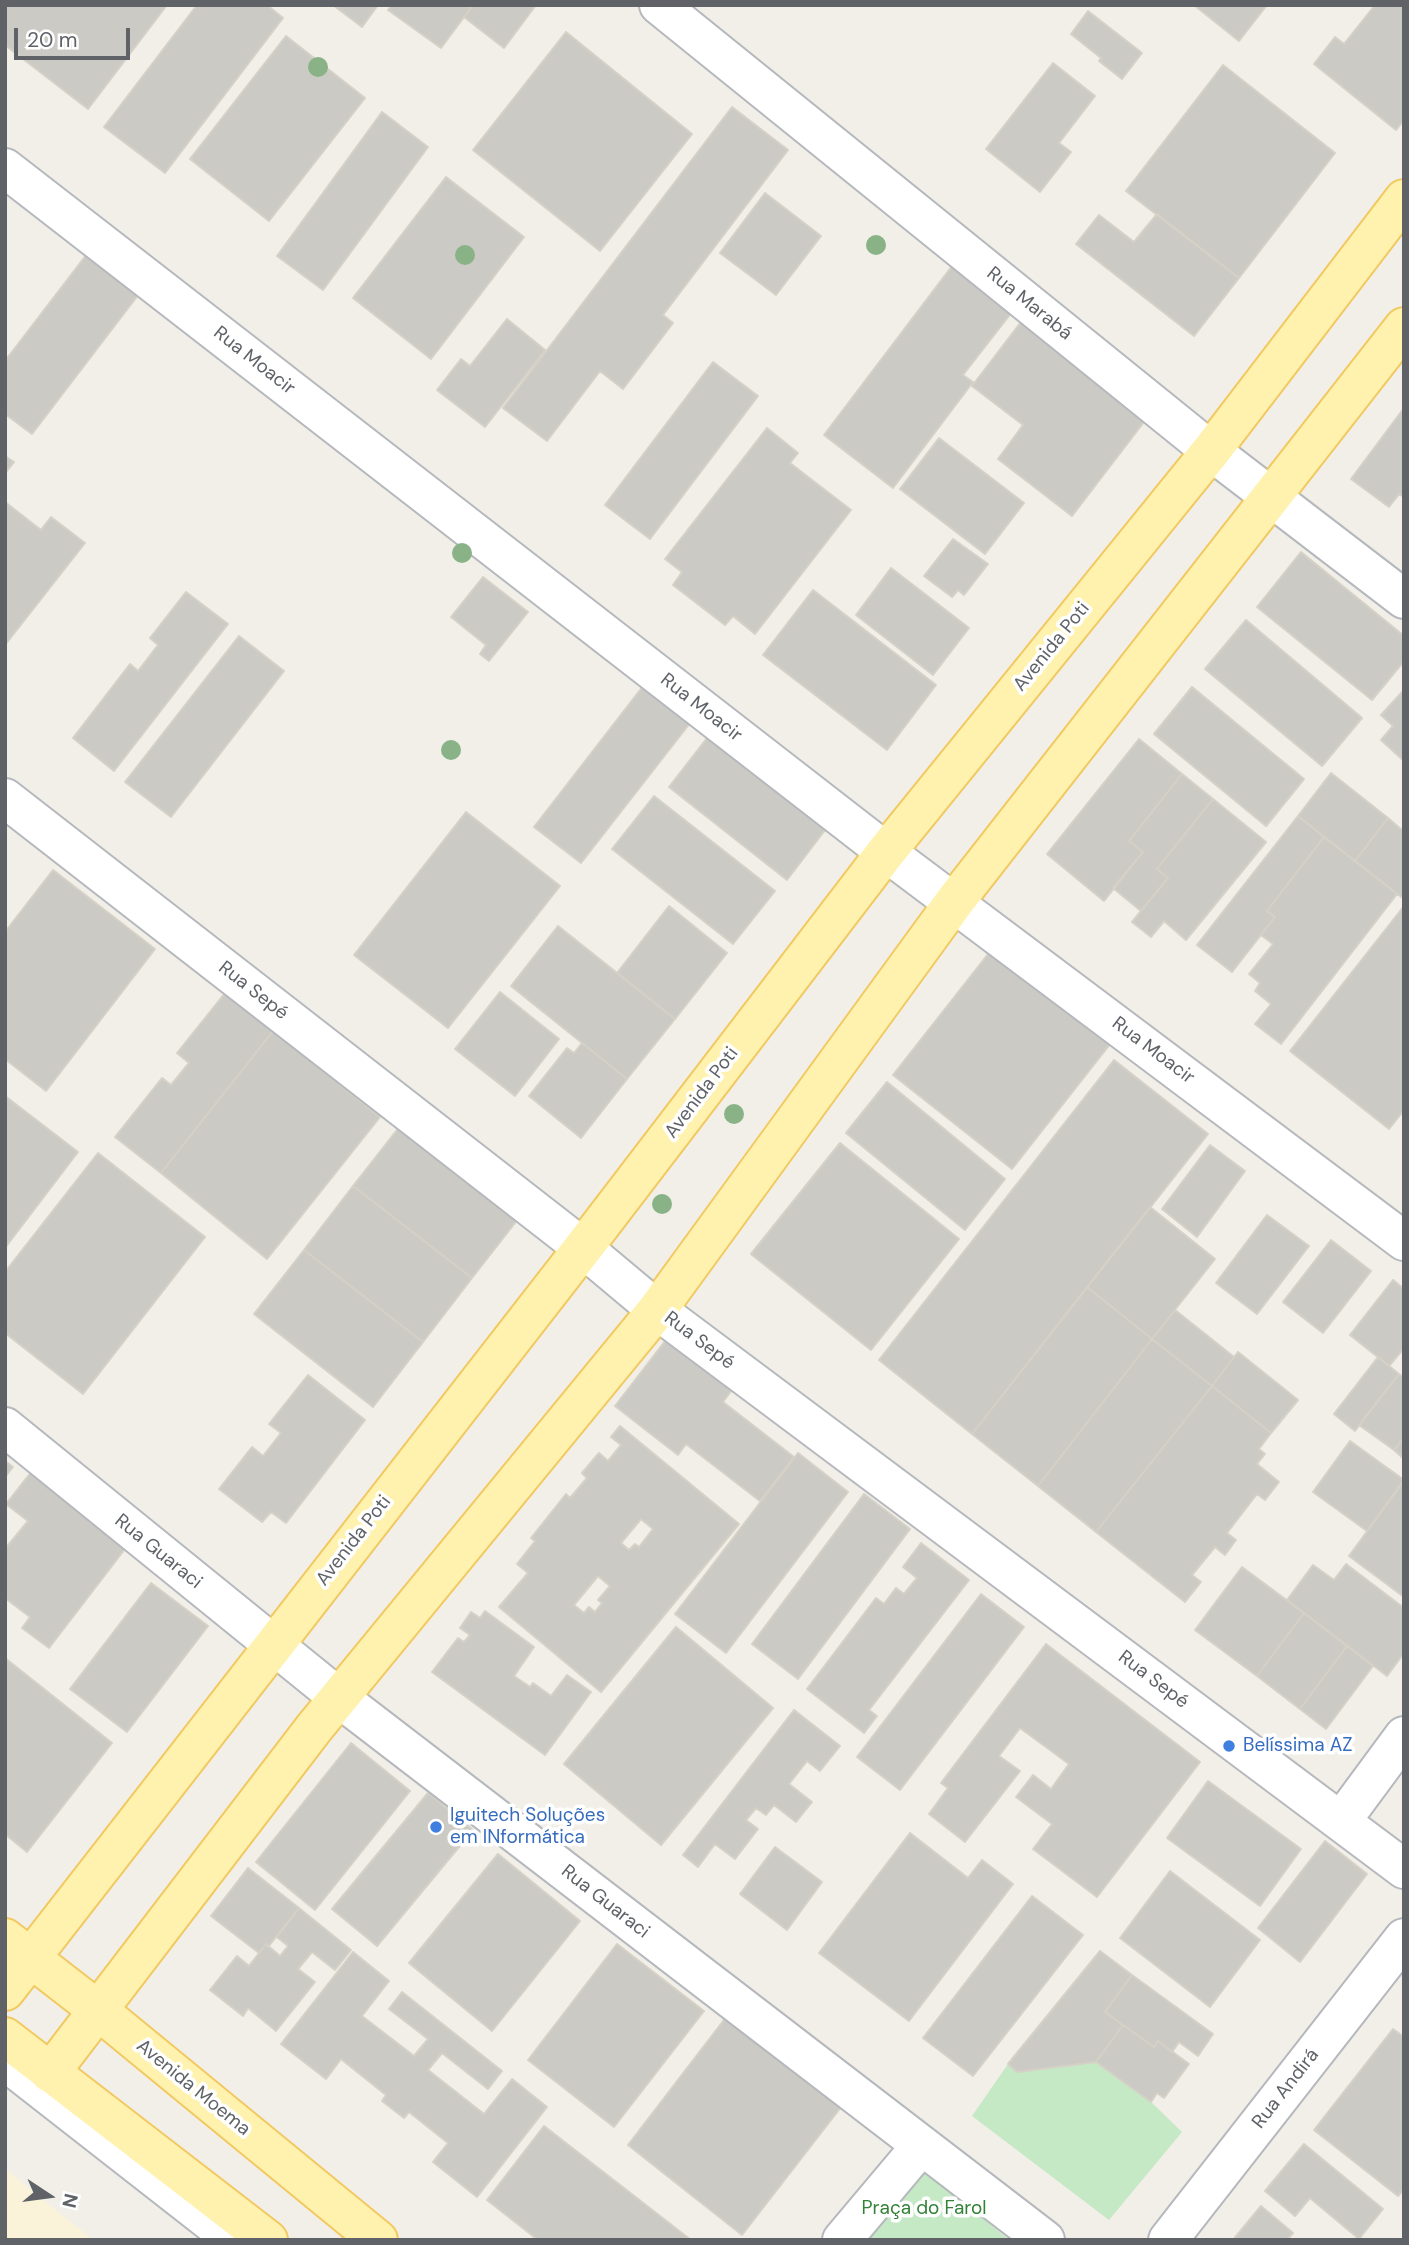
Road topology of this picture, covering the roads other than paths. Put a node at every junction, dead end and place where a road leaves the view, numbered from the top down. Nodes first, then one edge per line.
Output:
1 (659, 5) edge
2 (5, 167) edge
3 (1404, 199) edge
4 (1404, 327) edge
5 (1210, 451) junction
6 (1270, 495) junction
7 (1404, 599) edge
8 (5, 798) edge
9 (886, 852) junction
10 (955, 901) junction
11 (1404, 1241) edge
12 (583, 1248) junction
13 (657, 1310) junction
14 (5, 1427) edge
15 (273, 1645) junction
16 (338, 1697) junction
17 (1404, 1736) edge
18 (1342, 1820) junction
19 (1404, 1869) edge
20 (1404, 1938) edge
21 (18, 1949) edge
22 (5, 1991) edge
23 (99, 2011) junction
24 (5, 2037) edge
25 (5, 2061) edge
26 (50, 2073) junction
27 (921, 2146) junction
28 (234, 2240) edge
29 (268, 2240) edge
30 (378, 2240) edge
31 (842, 2240) edge
32 (1045, 2240) edge
33 (1168, 2240) edge

1 - 5 street, Rua Marabá
2 - 9 street, Rua Moacir
3 - 5 main road, Avenida Poti
4 - 6 main road
5 - 6 street, Rua Marabá
5 - 9 main road, Avenida Poti
6 - 7 street, Rua Marabá
6 - 10 main road
8 - 12 street, Rua Sepé
9 - 10 street, Rua Moacir
9 - 12 main road, Avenida Poti
10 - 11 street, Rua Moacir
10 - 13 main road
12 - 13 street, Rua Sepé
12 - 15 main road, Avenida Poti
13 - 16 main road
13 - 18 street, Rua Sepé
14 - 15 street, Rua Guaraci
15 - 16 street, Rua Guaraci
15 - 21 main road, Avenida Poti
16 - 23 main road
16 - 27 street, Rua Guaraci
17 - 18 street
18 - 19 street, Rua Sepé
20 - 33 street, Rua Andirá
21 - 22 main road, Avenida Poti
21 - 23 main road, Avenida Moema
23 - 26 main road
23 - 30 main road, Avenida Moema
24 - 26 main road
25 - 28 street
26 - 29 main road
27 - 31 street
27 - 32 street, Rua Guaraci

